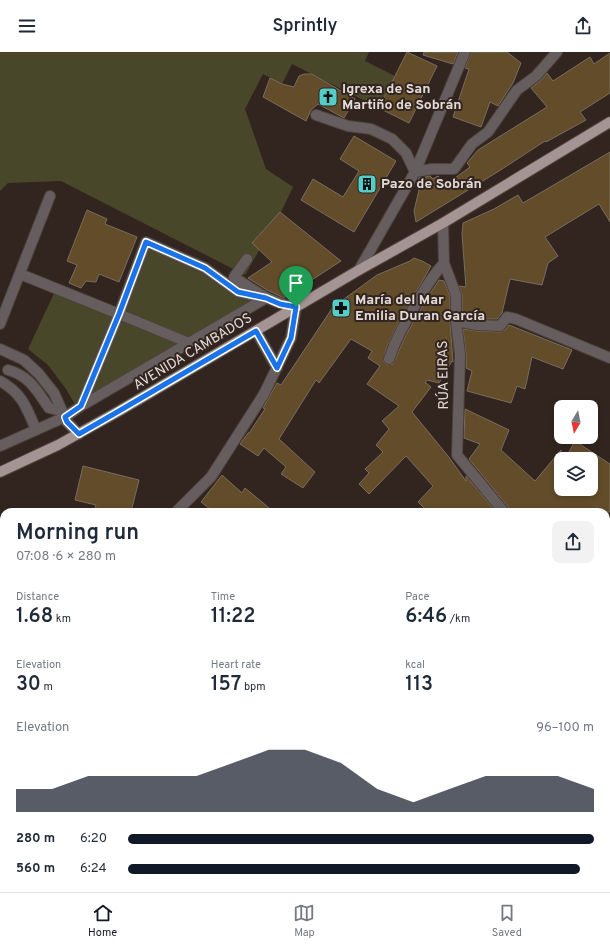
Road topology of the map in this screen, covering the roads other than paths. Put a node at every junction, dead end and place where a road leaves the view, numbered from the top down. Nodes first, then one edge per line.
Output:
1 (465, 52) edge
2 (557, 52) edge
3 (316, 115) dead end
4 (610, 122) edge
5 (415, 172) junction
6 (50, 196) dead end
7 (444, 223) junction
8 (247, 259) dead end
9 (444, 263) junction
10 (360, 270) junction
11 (20, 274) junction
12 (266, 298) junction
13 (296, 307) junction
14 (119, 314) junction
15 (456, 321) junction
16 (0, 324) edge
17 (256, 331) junction
18 (189, 343) junction
19 (0, 349) edge
20 (610, 358) edge
21 (389, 359) dead end
22 (277, 368) junction
23 (8, 370) dead end
24 (0, 381) edge
25 (81, 406) junction
26 (64, 414) junction
27 (36, 430) junction
28 (79, 434) junction
29 (0, 446) edge
30 (0, 472) edge
31 (183, 508) edge
32 (501, 508) edge

1 - 5 street
2 - 5 street
3 - 5 street
4 - 7 main road, AVENIDA CAMBADOS
5 - 10 street
6 - 11 street
7 - 9 street, RÚA EIRAS
7 - 10 main road, AVENIDA CAMBADOS
8 - 12 street
9 - 15 street, RÚA EIRAS
9 - 21 street
10 - 13 main road, AVENIDA CAMBADOS
11 - 14 street, AVENIDA CAMBADOS
11 - 16 street
12 - 13 street
12 - 14 street, AVENIDA CAMBADOS
12 - 18 street, AVENIDA CAMBADOS
13 - 17 main road, AVENIDA CAMBADOS
13 - 22 street
14 - 18 street, AVENIDA CAMBADOS
14 - 25 street, AVENIDA CAMBADOS
15 - 20 street
15 - 32 street, RÚA EIRAS
17 - 22 street
17 - 28 main road, AVENIDA CAMBADOS
18 - 25 street, AVENIDA CAMBADOS
19 - 26 street
22 - 31 street
23 - 26 street
24 - 27 street
25 - 26 street, AVENIDA CAMBADOS
26 - 27 street, AVENIDA CAMBADOS
26 - 28 street
27 - 29 street, AVENIDA CAMBADOS
28 - 30 main road, AVENIDA CAMBADOS

